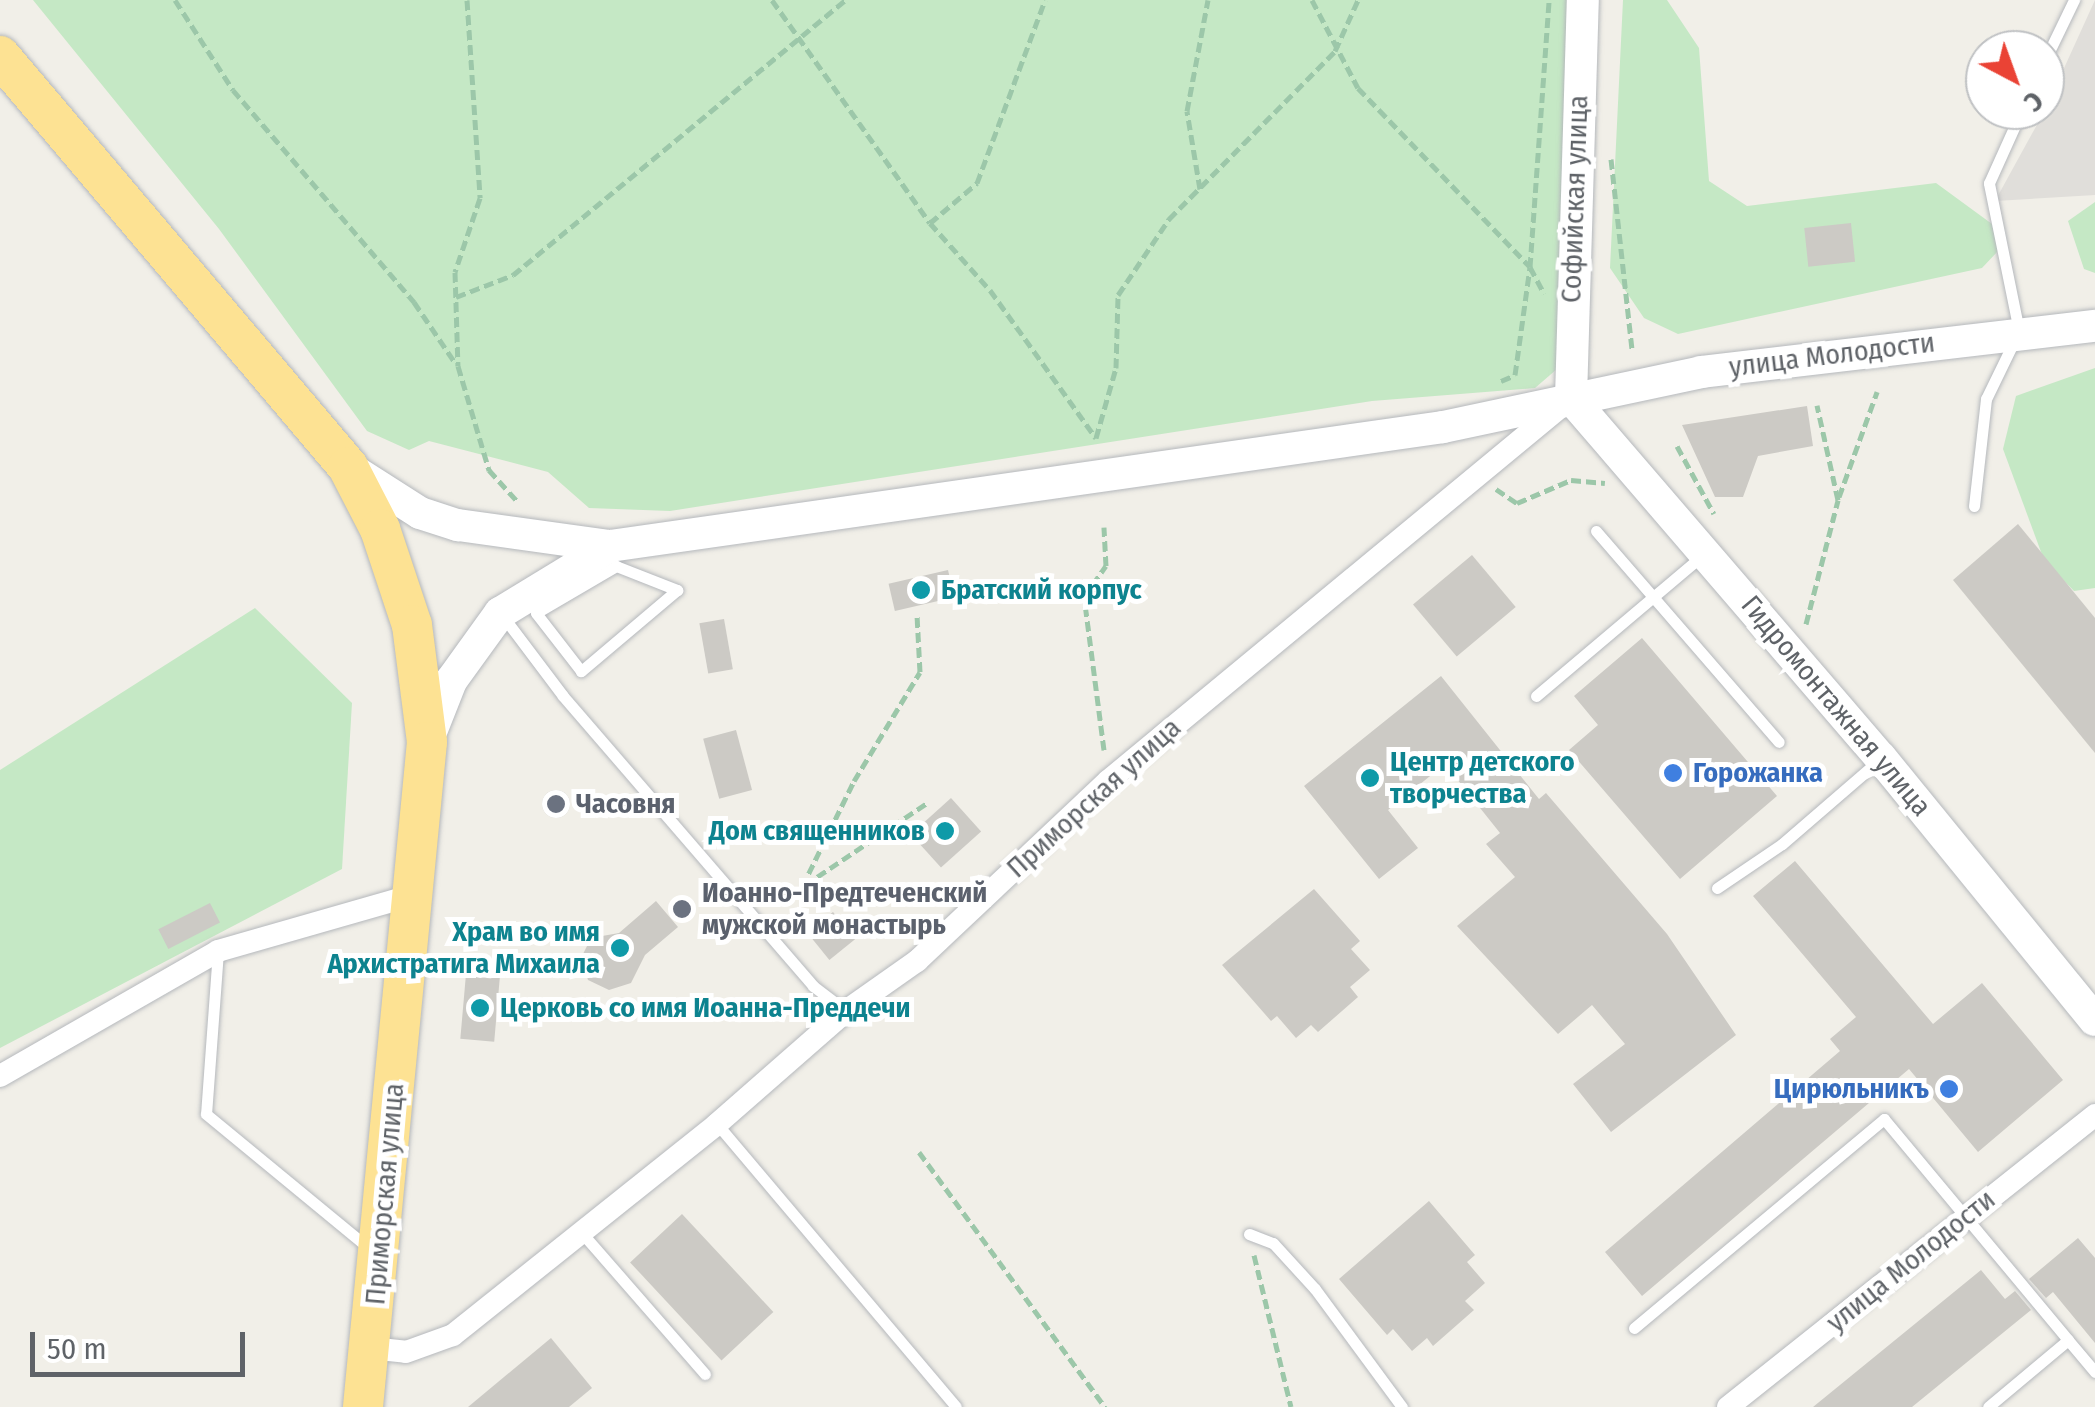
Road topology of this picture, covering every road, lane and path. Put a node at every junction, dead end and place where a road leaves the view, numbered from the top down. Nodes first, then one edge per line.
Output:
1 (175, 0) edge
2 (467, 0) edge
3 (772, 0) edge
4 (846, 0) edge
5 (1045, 0) edge
6 (1208, 0) edge
7 (1312, 0) edge
8 (1358, 0) edge
9 (1549, 0) edge
10 (1583, 0) edge
11 (2074, 0) edge
12 (2060, 30) edge
13 (799, 40) junction
14 (1335, 51) junction
15 (0, 56) edge
16 (2013, 130) edge
17 (1610, 154) dead end
18 (1200, 189) junction
19 (930, 223) junction
20 (1530, 267) junction
21 (456, 297) junction
22 (1548, 302) dead end
23 (2095, 326) edge
24 (2019, 331) junction
25 (1632, 349) dead end
26 (458, 366) junction
27 (1498, 382) dead end
28 (1877, 392) dead end
29 (1571, 398) junction
30 (1817, 405) dead end
31 (348, 467) junction
32 (1838, 500) junction
33 (1974, 506) dead end
34 (1104, 527) dead end
35 (1596, 531) dead end
36 (554, 541) junction
37 (610, 546) junction
38 (1707, 552) junction
39 (1655, 593) junction
40 (541, 597) junction
41 (500, 613) junction
42 (918, 615) dead end
43 (1804, 632) dead end
44 (1536, 696) dead end
45 (427, 742) junction
46 (1780, 742) dead end
47 (1881, 758) junction
48 (1108, 781) junction
49 (927, 803) dead end
50 (1718, 888) dead end
51 (413, 896) junction
52 (218, 951) junction
53 (846, 1012) junction
54 (2095, 1020) edge
55 (0, 1076) edge
56 (2095, 1115) edge
57 (717, 1124) junction
58 (919, 1152) dead end
59 (1964, 1218) junction
60 (582, 1232) junction
61 (1248, 1234) joint
62 (380, 1257) junction
63 (1634, 1328) dead end
64 (2068, 1340) junction
65 (370, 1348) junction
66 (2095, 1372) edge
67 (704, 1374) dead end
68 (364, 1407) edge
69 (956, 1407) edge
70 (1105, 1407) edge
71 (1291, 1407) edge
72 (1402, 1407) edge
73 (1728, 1407) edge
74 (1988, 1407) edge

1 - 26 path
2 - 21 path
3 - 13 path
4 - 13 path
5 - 19 path
6 - 18 path
7 - 14 path
8 - 14 path
9 - 20 path
10 - 29 main road, Софийская улица
11 - 12 lane
13 - 19 path
13 - 21 path
14 - 18 path
14 - 20 path
15 - 31 highway, Приморская улица
16 - 24 lane
17 - 25 path
18 - 19 path
20 - 22 path
20 - 27 path
21 - 26 path
23 - 24 main road, улица Молодости
24 - 29 main road, улица Молодости
24 - 33 lane
26 - 36 path
28 - 32 path
29 - 37 main road, улица Молодости
29 - 38 main road, Гидромонтажная улица
29 - 48 street, Приморская улица
30 - 32 path
31 - 36 main road
31 - 45 highway, Приморская улица
32 - 43 path
34 - 48 path
35 - 39 lane
36 - 37 main road
37 - 40 main road
38 - 39 lane
38 - 47 main road, Гидромонтажная улица
39 - 44 lane
39 - 46 lane
40 - 40 lane
40 - 41 main road
41 - 45 main road
41 - 53 lane
42 - 49 path
45 - 51 highway, Приморская улица
47 - 50 lane
47 - 54 main road, Гидромонтажная улица
48 - 53 street, Приморская улица
51 - 52 street
51 - 62 highway, Приморская улица
52 - 55 street
52 - 62 lane
53 - 57 street, Приморская улица
56 - 59 street, улица Молодости
57 - 60 street, Приморская улица
57 - 69 lane
58 - 70 path
59 - 63 lane
59 - 64 lane
59 - 73 street, улица Молодости
60 - 65 street, Приморская улица
60 - 67 lane
61 - 71 path
61 - 72 lane
62 - 65 highway, Приморская улица
64 - 66 lane
64 - 74 lane
65 - 68 highway, Приморская улица

